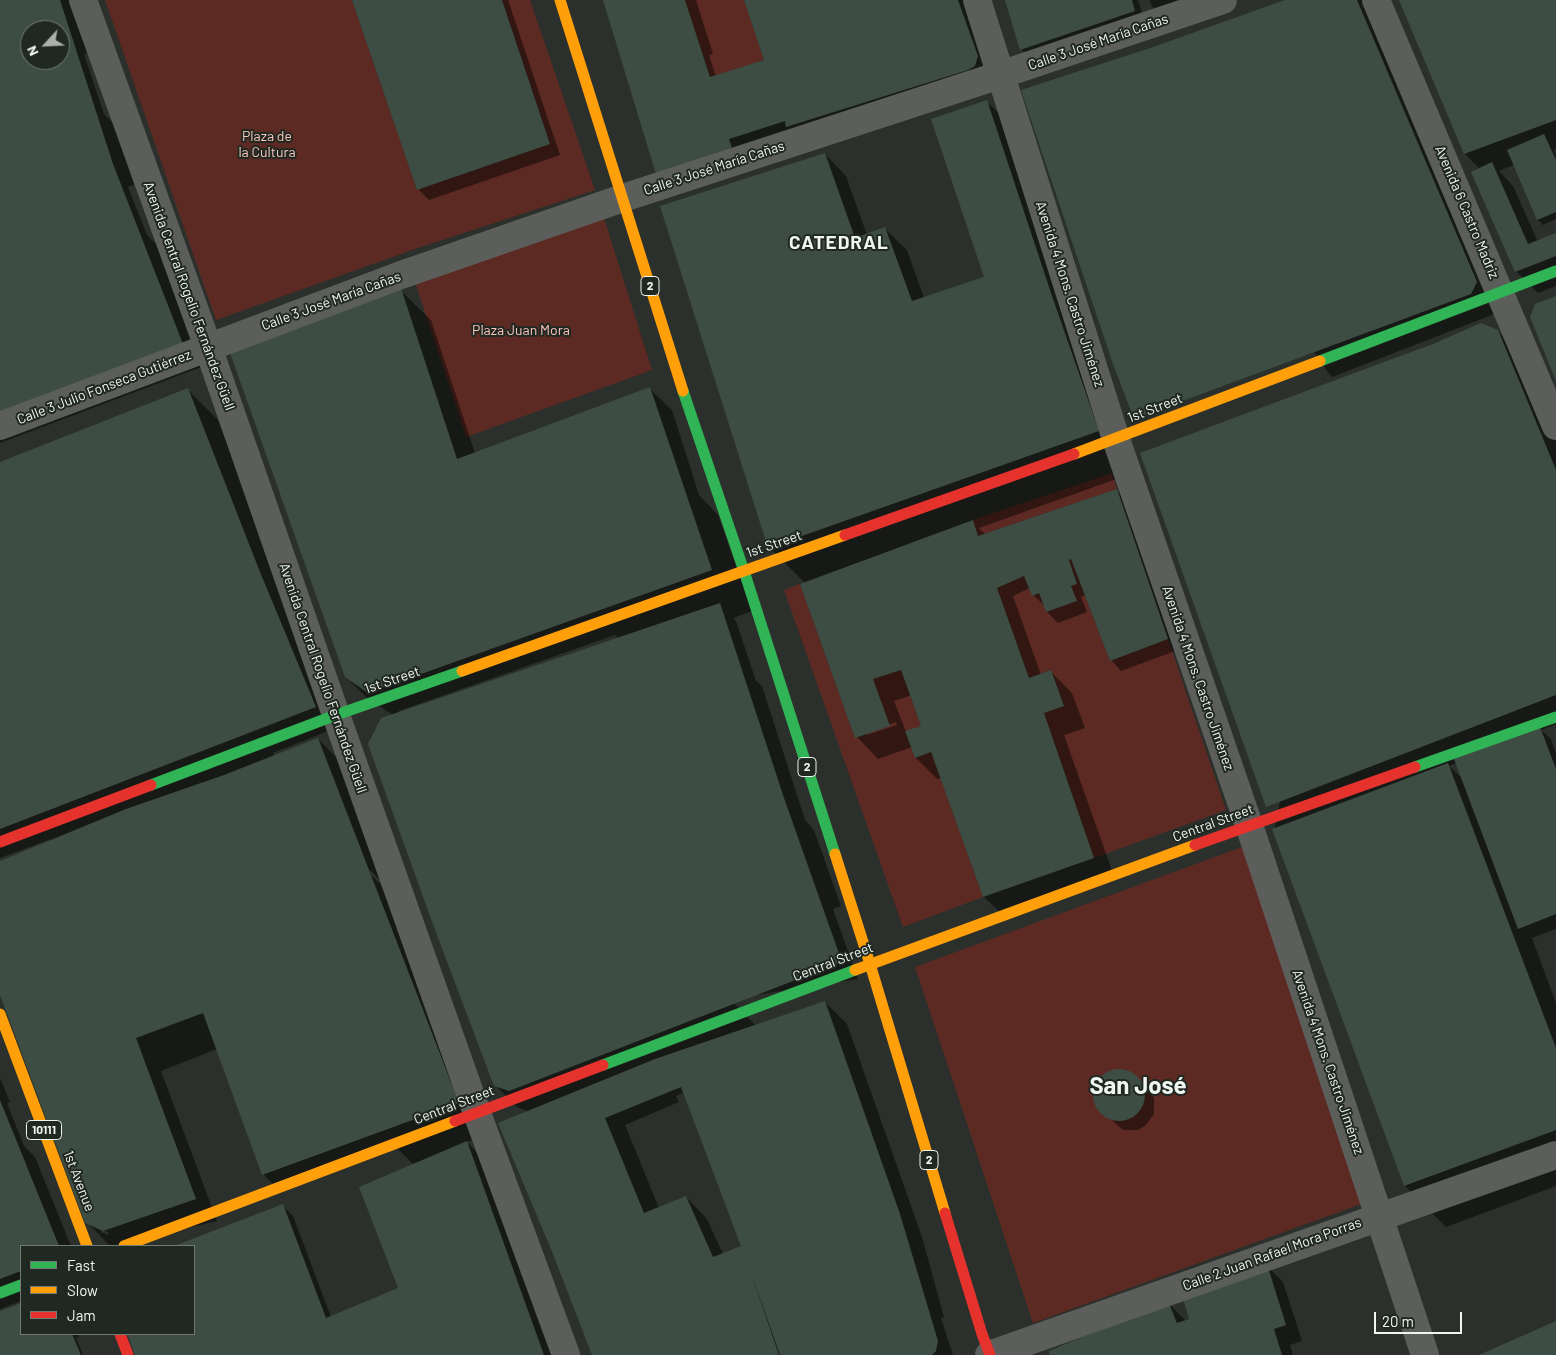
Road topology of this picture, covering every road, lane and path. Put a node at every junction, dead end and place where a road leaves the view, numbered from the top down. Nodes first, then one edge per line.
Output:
1 (83, 0) edge
2 (560, 0) edge
3 (977, 0) edge
4 (1222, 0) edge
5 (1376, 0) edge
6 (1000, 75) junction
7 (623, 198) junction
8 (1556, 271) edge
9 (1501, 293) junction
10 (208, 347) junction
11 (0, 426) edge
12 (1556, 426) edge
13 (1116, 439) junction
14 (744, 571) junction
15 (336, 715) junction
16 (1556, 717) edge
17 (1249, 825) junction
18 (0, 842) edge
19 (870, 964) junction
20 (0, 1014) edge
21 (477, 1113) junction
22 (1556, 1155) edge
23 (1380, 1216) junction
24 (87, 1245) edge
25 (127, 1245) edge
26 (20, 1285) edge
27 (0, 1293) edge
28 (120, 1335) edge
29 (128, 1355) edge
30 (566, 1355) edge
31 (990, 1355) edge
32 (1425, 1355) edge

1 - 10 street, Avenida Central Rogelio Fernández Güell
2 - 7 main road, 2
3 - 6 street, Avenida 4 Mons. Castro Jiménez
4 - 6 street, Calle 3 José María Cañas
5 - 9 street, Avenida 6 Castro Madriz
6 - 7 street, Calle 3 José María Cañas
6 - 13 street, Avenida 4 Mons. Castro Jiménez
7 - 10 street, Calle 3 José María Cañas
7 - 14 main road, 2
8 - 9 main road, 1st Street
9 - 12 street, Avenida 6 Castro Madriz
9 - 13 main road, 1st Street
10 - 11 street, Calle 3 Julio Fonseca Gutiérrez
10 - 15 street, Avenida Central Rogelio Fernández Güell
13 - 14 main road, 1st Street
13 - 17 street, Avenida 4 Mons. Castro Jiménez
14 - 15 main road, 1st Street
14 - 19 main road, 2
15 - 18 main road, 1st Street
15 - 21 street, Avenida Central Rogelio Fernández Güell
16 - 17 main road, Central Street
17 - 19 main road, Central Street
17 - 23 street, Avenida 4 Mons. Castro Jiménez
19 - 21 main road, Central Street
19 - 31 main road, 2
20 - 24 main road, 1st Avenue / 10111
21 - 25 main road, Central Street
21 - 30 street, Avenida Central Rogelio Fernández Güell
22 - 23 street, Calle 2 Juan Rafael Mora Porras
23 - 31 street, Calle 2 Juan Rafael Mora Porras
23 - 32 street, Avenida 4 Mons. Castro Jiménez
26 - 27 main road
28 - 29 main road

